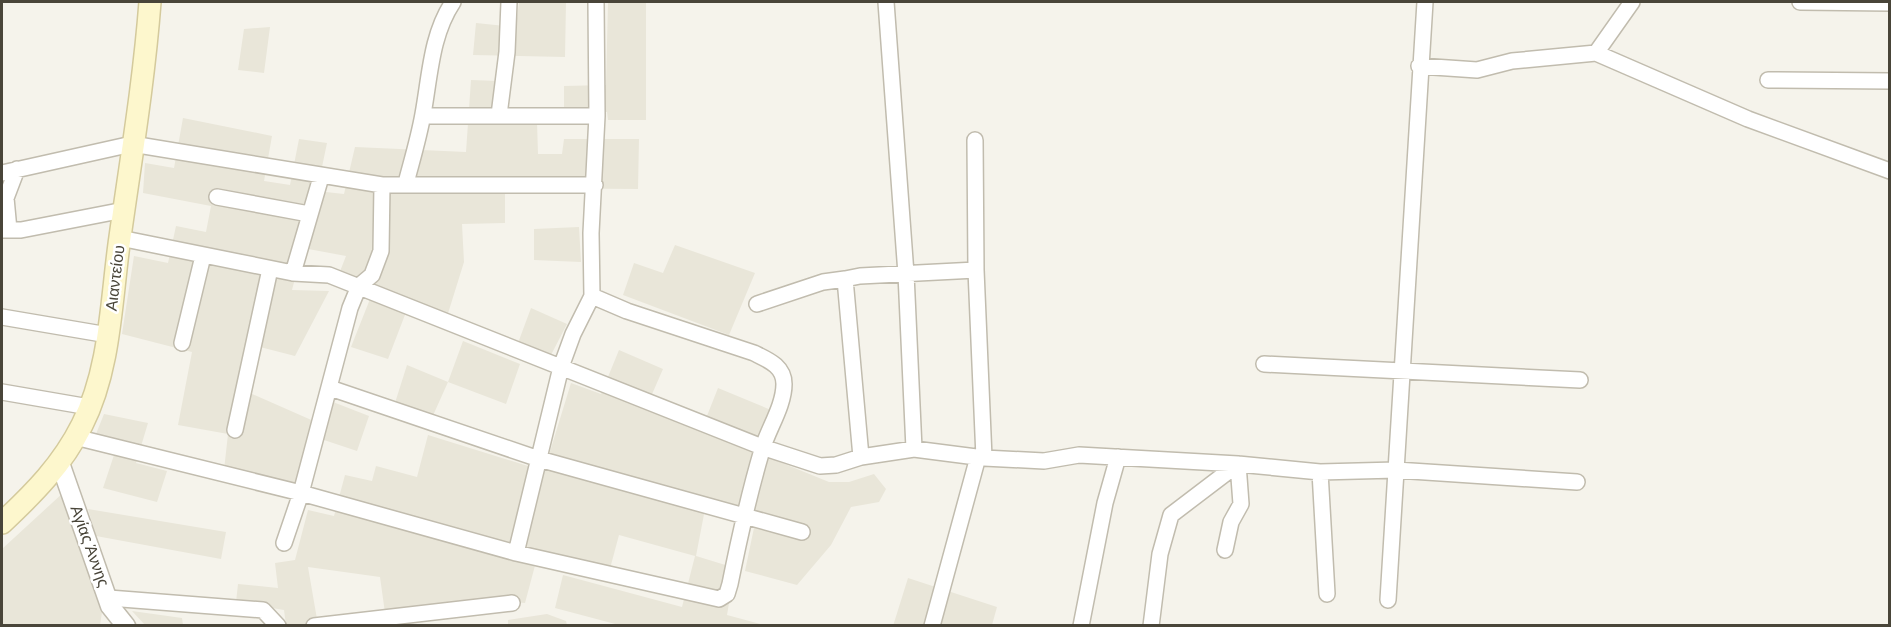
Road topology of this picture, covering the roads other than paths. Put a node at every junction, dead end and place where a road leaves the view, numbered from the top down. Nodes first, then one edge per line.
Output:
1 (150, 2) edge
2 (453, 2) edge
3 (509, 2) edge
4 (596, 2) edge
5 (886, 2) edge
6 (1425, 2) edge
7 (1632, 2) edge
8 (1800, 2) edge
9 (1889, 7) edge
10 (1596, 53) junction
11 (1419, 66) junction
12 (1768, 80) dead end
13 (1890, 81) edge
14 (499, 115) junction
15 (423, 116) junction
16 (597, 116) junction
17 (975, 140) dead end
18 (132, 144) junction
19 (9, 171) edge
20 (1890, 171) edge
21 (321, 177) junction
22 (406, 183) junction
23 (382, 184) junction
24 (595, 185) junction
25 (217, 198) dead end
26 (124, 210) junction
27 (309, 214) junction
28 (5, 230) edge
29 (120, 238) junction
30 (203, 256) junction
31 (270, 269) junction
32 (976, 270) junction
33 (293, 273) junction
34 (906, 274) junction
35 (845, 279) junction
36 (359, 286) junction
37 (592, 296) junction
38 (757, 304) dead end
39 (2, 317) edge
40 (108, 335) junction
41 (182, 343) dead end
42 (1264, 364) dead end
43 (561, 367) junction
44 (1402, 372) junction
45 (1580, 380) dead end
46 (330, 388) junction
47 (2, 392) edge
48 (89, 407) junction
49 (235, 430) dead end
50 (75, 437) junction
51 (762, 447) junction
52 (914, 449) junction
53 (861, 457) junction
54 (981, 457) junction
55 (1118, 457) junction
56 (539, 459) junction
57 (60, 463) junction
58 (1238, 464) junction
59 (1396, 470) junction
60 (1320, 472) junction
61 (1578, 482) dead end
62 (301, 493) junction
63 (744, 514) junction
64 (2, 523) edge
65 (802, 532) dead end
66 (284, 543) dead end
67 (1225, 550) dead end
68 (516, 553) junction
69 (1327, 594) dead end
70 (1388, 600) dead end
71 (109, 602) junction
72 (512, 603) dead end
73 (106, 626) edge
74 (126, 626) edge
75 (278, 626) edge
76 (314, 626) edge
77 (932, 626) edge
78 (1081, 626) edge
79 (1151, 626) edge

1 - 18 main road, Αιαντείου
2 - 15 street
3 - 14 street
4 - 16 street
5 - 34 street
6 - 11 street
7 - 10 street
8 - 9 street
10 - 11 street
10 - 20 street
11 - 44 street
12 - 13 street
14 - 15 street
14 - 16 street
15 - 22 street
16 - 24 street
17 - 32 street
18 - 19 street
18 - 21 street
18 - 26 main road, Αιαντείου
19 - 28 street
21 - 23 street
21 - 27 street
22 - 23 street
22 - 24 street
23 - 36 street
24 - 37 street
25 - 27 street
26 - 28 street
26 - 29 main road, Αιαντείου
27 - 33 street
29 - 30 street
29 - 40 main road, Αιαντείου
30 - 31 street
30 - 41 street
31 - 33 street
31 - 49 street
32 - 34 street
32 - 54 street
33 - 36 street
34 - 35 street
34 - 52 street
35 - 38 street
35 - 53 street
36 - 43 street
36 - 46 street
37 - 43 street
37 - 51 street
39 - 40 street
40 - 48 main road, Αιαντείου
42 - 44 street
43 - 51 street
43 - 56 street
44 - 45 street
44 - 59 street
46 - 56 street
46 - 62 street
47 - 48 street
48 - 50 main road, Αιαντείου
50 - 57 main road, Αιαντείου
50 - 62 street
51 - 53 street
51 - 63 street
52 - 53 street
52 - 54 street
54 - 55 street
54 - 77 street
55 - 58 street
55 - 78 street
56 - 63 street
56 - 68 street
57 - 64 main road, Αιαντείου
57 - 71 street, Αγίας Άννης
58 - 60 street
58 - 67 street
58 - 79 street
59 - 60 street
59 - 61 street
59 - 70 street
60 - 69 street
62 - 66 street
62 - 68 street
63 - 65 street
63 - 68 street
71 - 73 street
71 - 74 street, Αγίας Άννης
71 - 75 street
72 - 76 street

